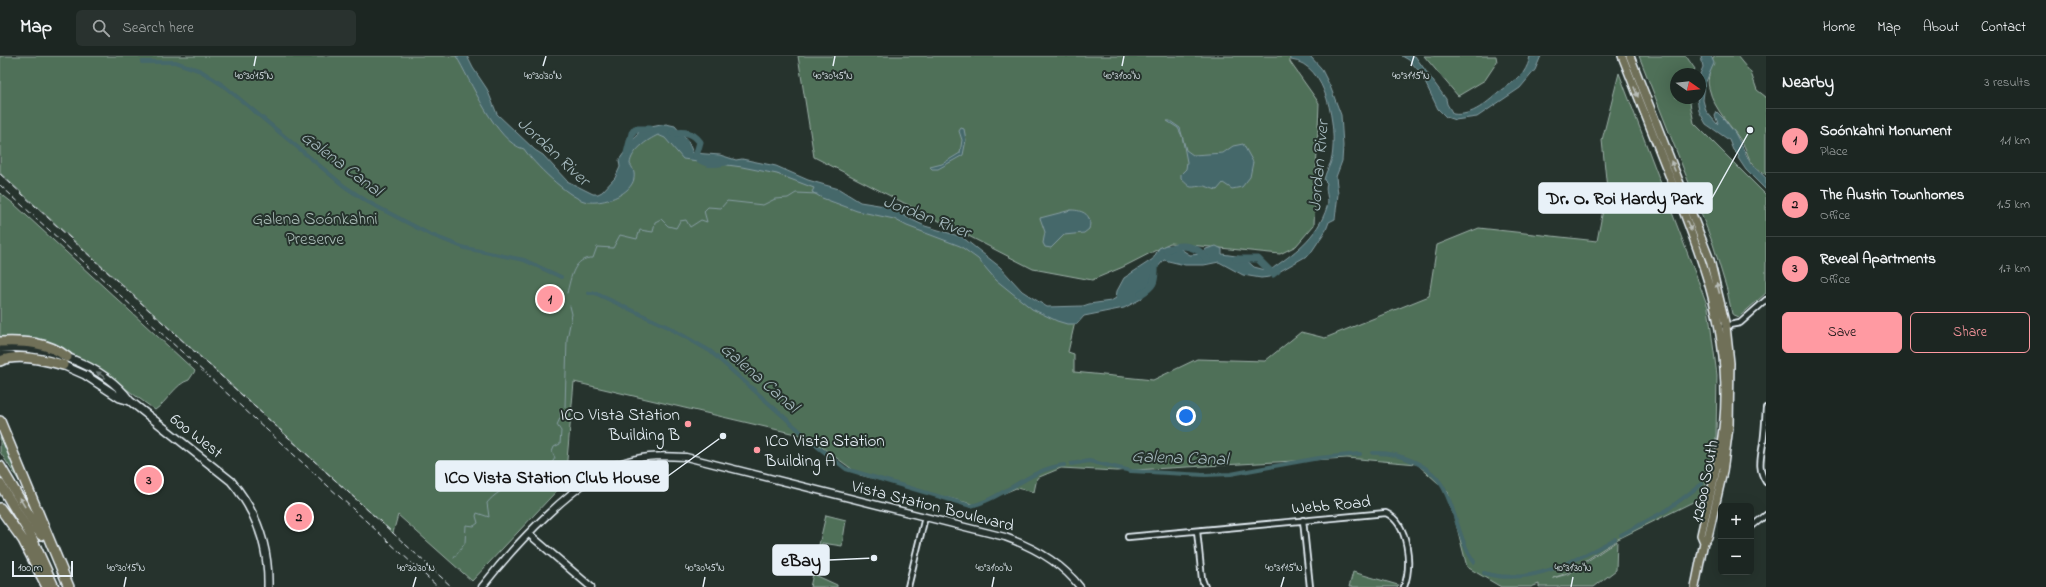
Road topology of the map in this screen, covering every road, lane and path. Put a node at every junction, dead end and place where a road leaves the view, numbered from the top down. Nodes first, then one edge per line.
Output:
1 (1622, 56) edge
2 (1630, 56) edge
3 (1765, 302) edge
4 (1722, 326) junction
5 (0, 342) edge
6 (0, 348) edge
7 (0, 355) edge
8 (0, 361) edge
9 (65, 361) junction
10 (1766, 410) edge
11 (0, 414) edge
12 (0, 421) edge
13 (4, 430) junction
14 (0, 466) edge
15 (1766, 482) edge
16 (0, 484) edge
17 (0, 508) edge
18 (1766, 515) edge
19 (925, 517) junction
20 (1303, 520) junction
21 (1754, 525) edge
22 (1197, 530) junction
23 (529, 534) junction
24 (1128, 537) dead end
25 (47, 587) edge
26 (54, 587) edge
27 (64, 587) edge
28 (69, 587) edge
29 (268, 587) edge
30 (482, 587) edge
31 (591, 587) edge
32 (908, 587) edge
33 (1080, 587) edge
34 (1205, 587) edge
35 (1310, 587) edge
36 (1404, 587) edge
37 (1695, 587) edge

1 -> 4 main road, 12600 South
4 -> 2 main road, 12600 South
3 - 4 street
4 - 37 main road, 12600 South
5 - 9 highway
6 - 9 main road, 600 West
7 - 9 main road, 600 West
8 - 9 highway
9 - 29 main road, 600 West
10 - 15 street
11 - 13 highway
12 - 13 highway
13 - 28 highway
27 -> 14 highway
16 - 26 highway
17 - 25 highway
18 - 21 street
19 - 23 street, Vista Station Boulevard
19 - 32 street
19 - 33 street, Vista Station Boulevard
20 - 22 street, Webb Road
20 - 35 street
20 - 36 street, Webb Road
22 - 24 street, Webb Road
22 - 34 street
23 - 30 street, Vista Station Boulevard
23 - 31 street

